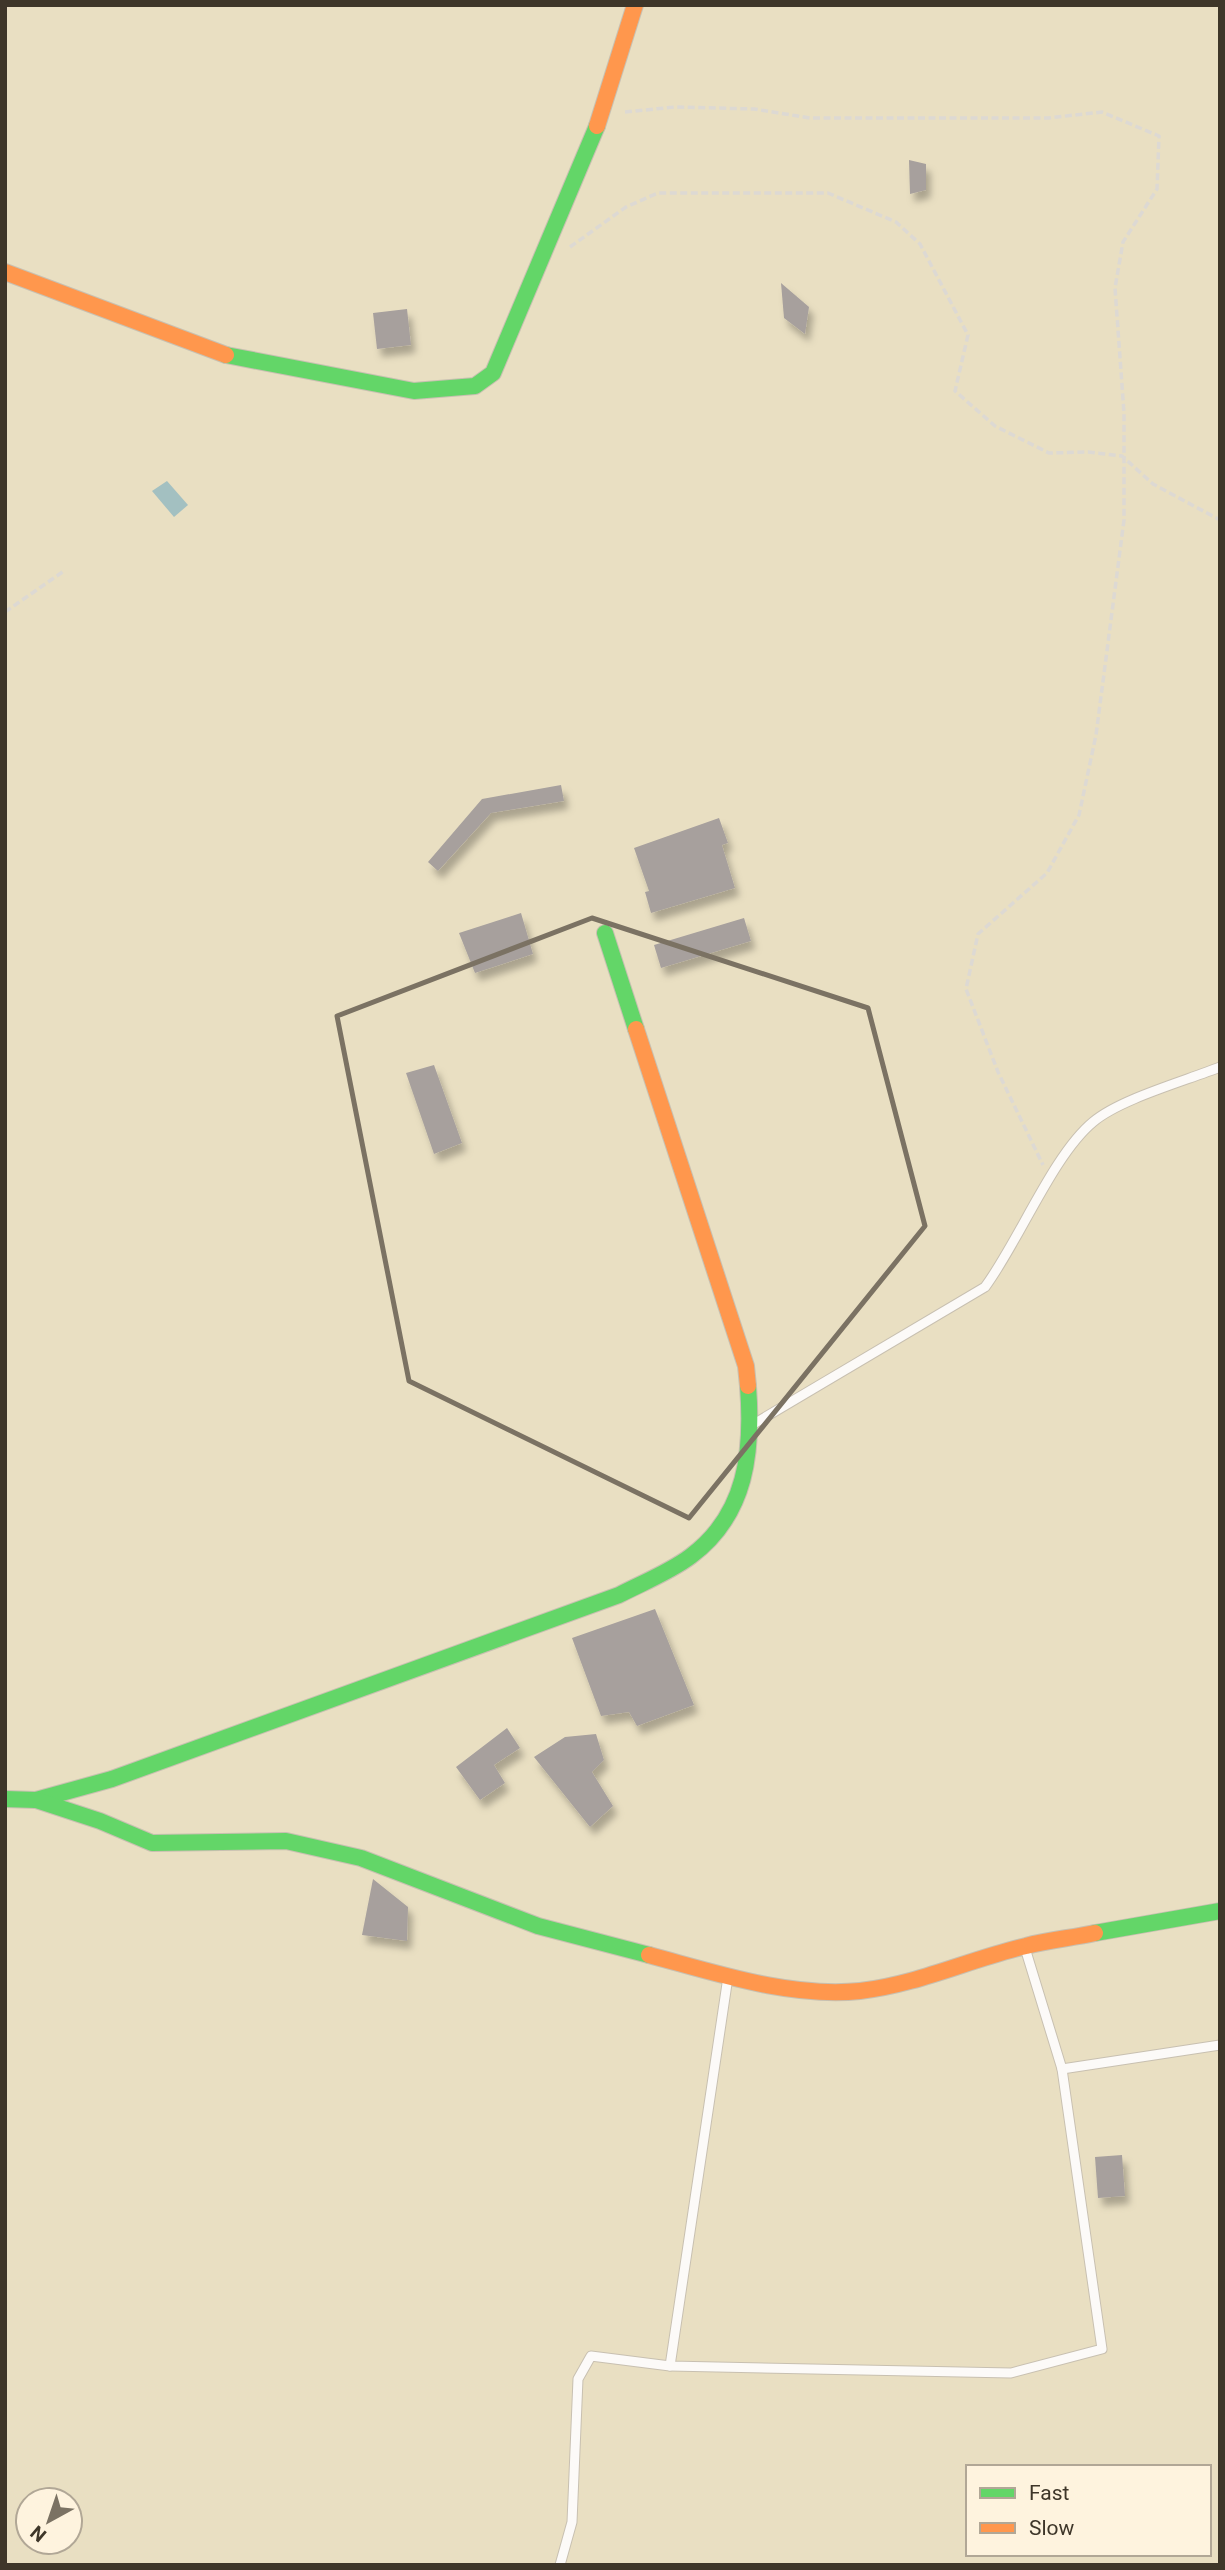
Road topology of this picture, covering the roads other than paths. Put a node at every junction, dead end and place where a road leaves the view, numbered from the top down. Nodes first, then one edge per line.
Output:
1 (635, 5) edge
2 (5, 272) edge
3 (605, 933) dead end
4 (1220, 1067) edge
5 (751, 1425) junction
6 (5, 1799) edge
7 (36, 1800) junction
8 (1220, 1911) edge
9 (1025, 1946) junction
10 (729, 1976) junction
11 (1220, 2045) edge
12 (1062, 2069) junction
13 (670, 2366) junction
14 (560, 2565) edge

1 - 2 street
3 - 5 street
4 - 5 lane
5 - 7 street
6 - 7 street
7 - 10 street
8 - 9 street
9 - 10 street
9 - 12 lane
10 - 13 lane
11 - 12 lane
12 - 13 lane
13 - 14 lane

